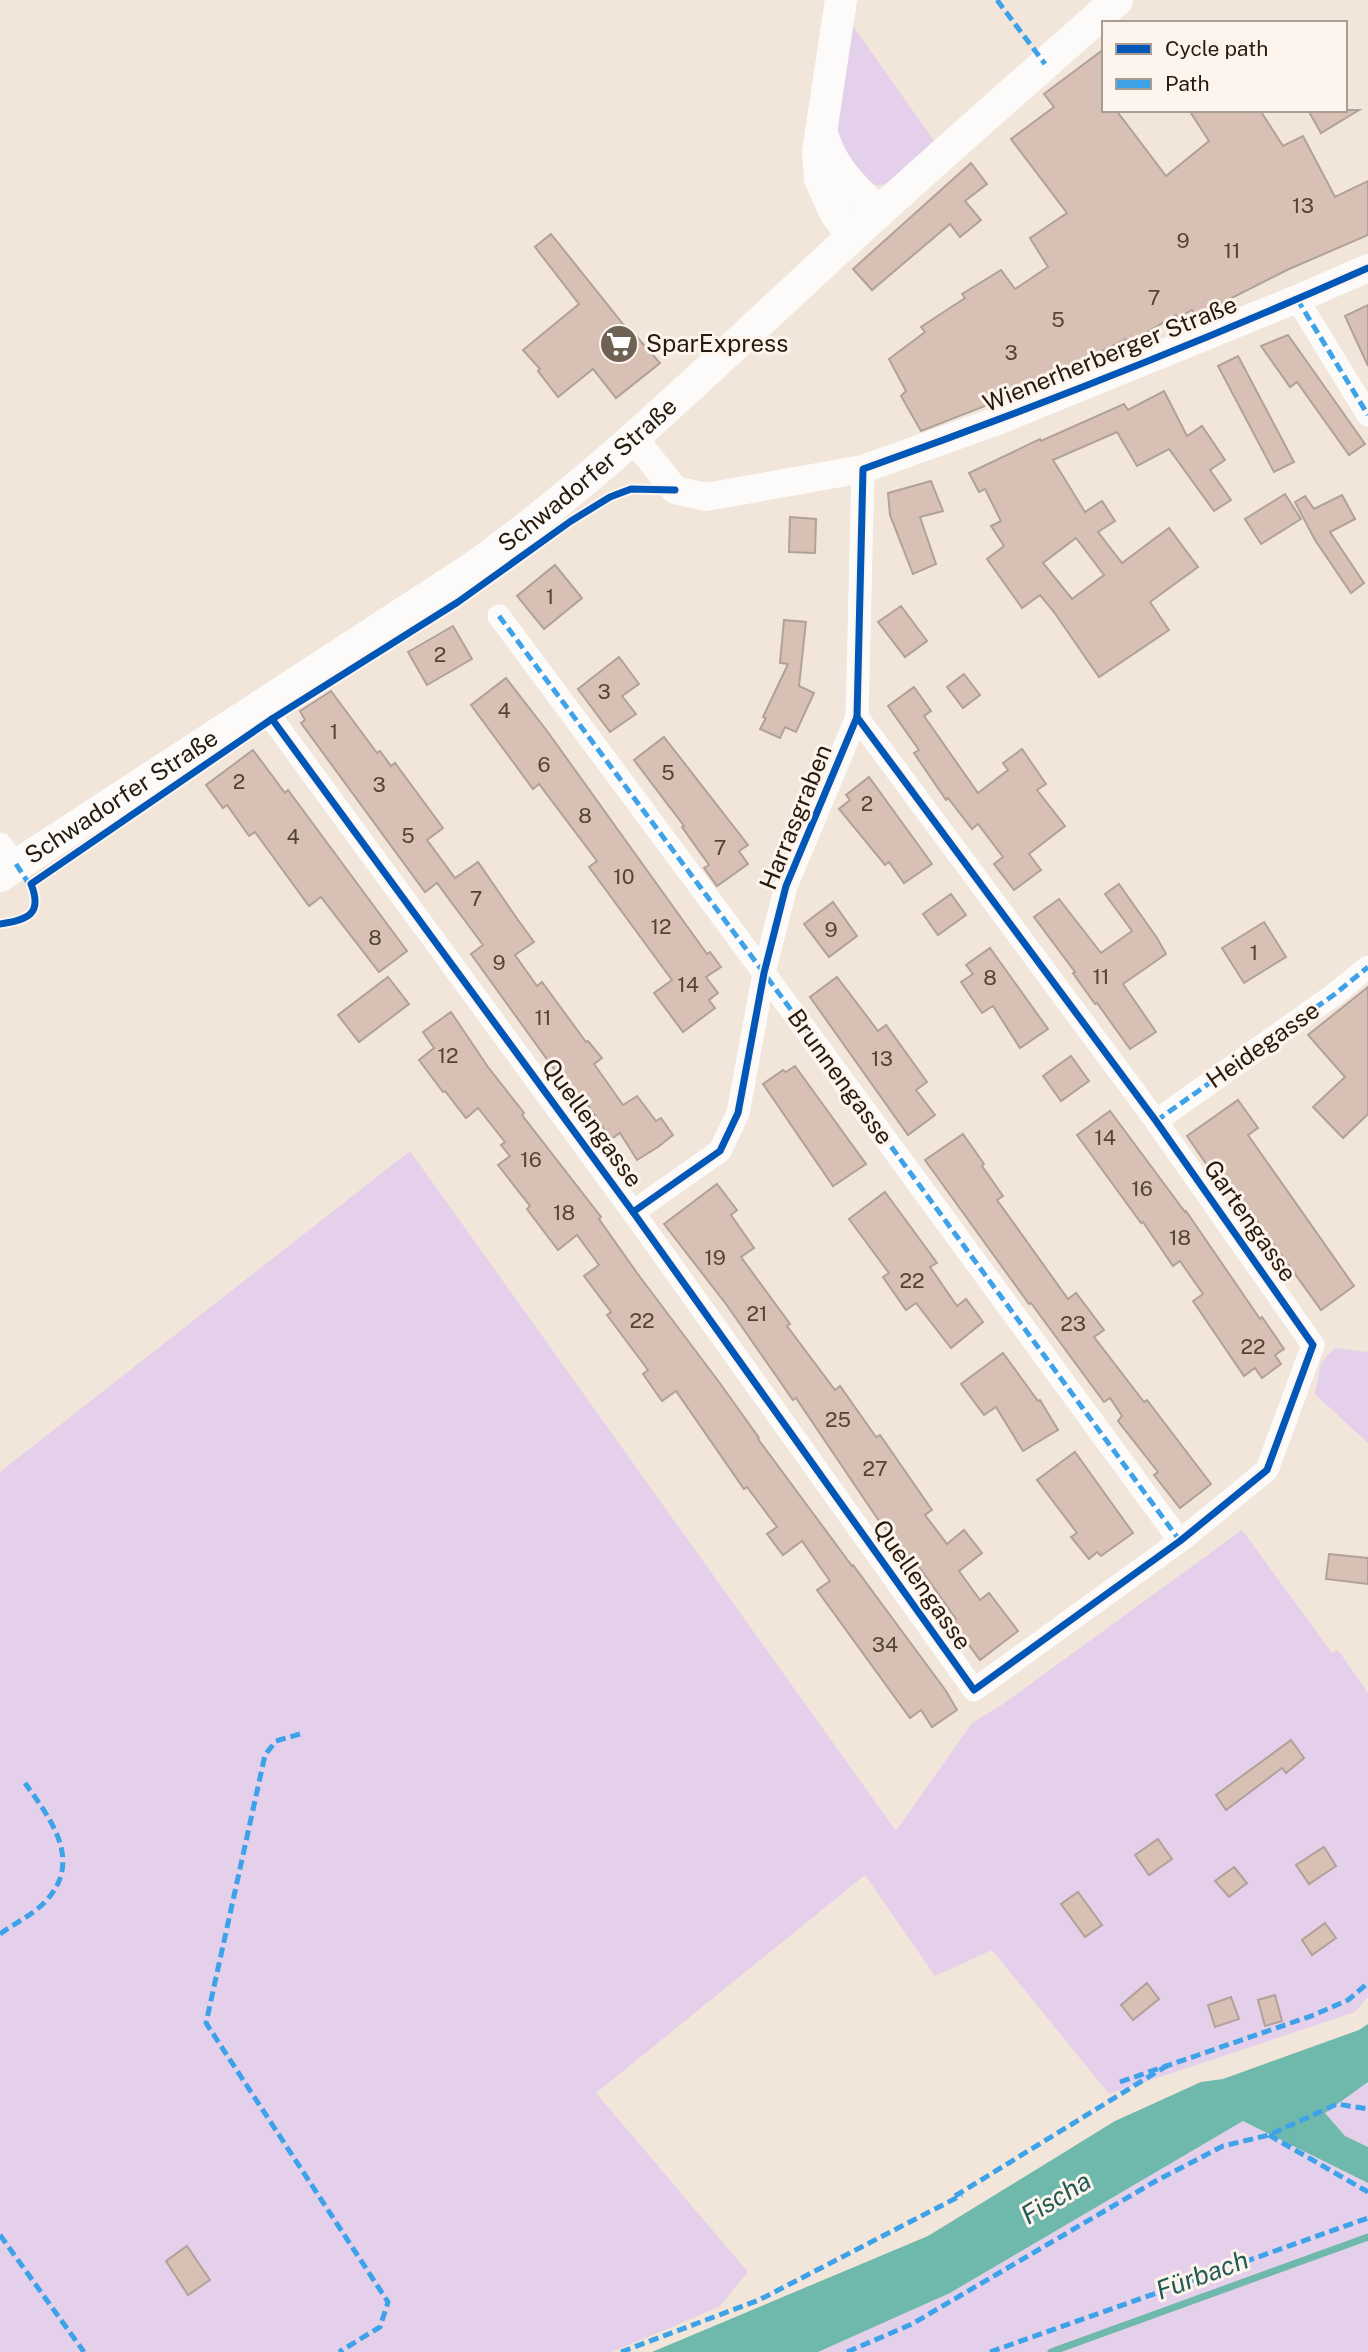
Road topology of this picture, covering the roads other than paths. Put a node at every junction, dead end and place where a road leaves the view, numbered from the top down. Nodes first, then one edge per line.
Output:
1 (841, 0) edge
2 (1117, 0) edge
3 (820, 125) junction
4 (878, 213) junction
5 (852, 236) junction
6 (1368, 268) edge
7 (1297, 299) junction
8 (1368, 415) edge
9 (635, 440) junction
10 (863, 469) junction
11 (499, 616) dead end
12 (262, 705) junction
13 (857, 717) junction
14 (5, 861) edge
15 (1368, 967) edge
16 (764, 973) junction
17 (1156, 1121) junction
18 (634, 1212) junction
19 (1180, 1541) junction
20 (974, 1690) joint

1 - 3 main road
2 - 4 main road, Schwadorfer Straße
3 - 4 main road
3 - 5 main road
4 - 5 main road, Schwadorfer Straße
5 - 9 main road, Schwadorfer Straße
6 - 7 street, Wienerherberger Straße
7 - 8 street
7 - 10 street, Wienerherberger Straße
9 - 10 street, Wienerherberger Straße
9 - 12 main road, Schwadorfer Straße
10 - 13 street, Harrasgraben
11 - 16 street, Brunnengasse
12 - 14 main road, Schwadorfer Straße
12 - 18 street, Quellengasse
13 - 16 street, Harrasgraben
13 - 17 street, Gartengasse
15 - 17 street, Heidegasse
16 - 18 street, Harrasgraben
16 - 19 street, Brunnengasse
17 - 19 street, Gartengasse
18 - 20 street, Quellengasse
19 - 20 street, Gartengasse

